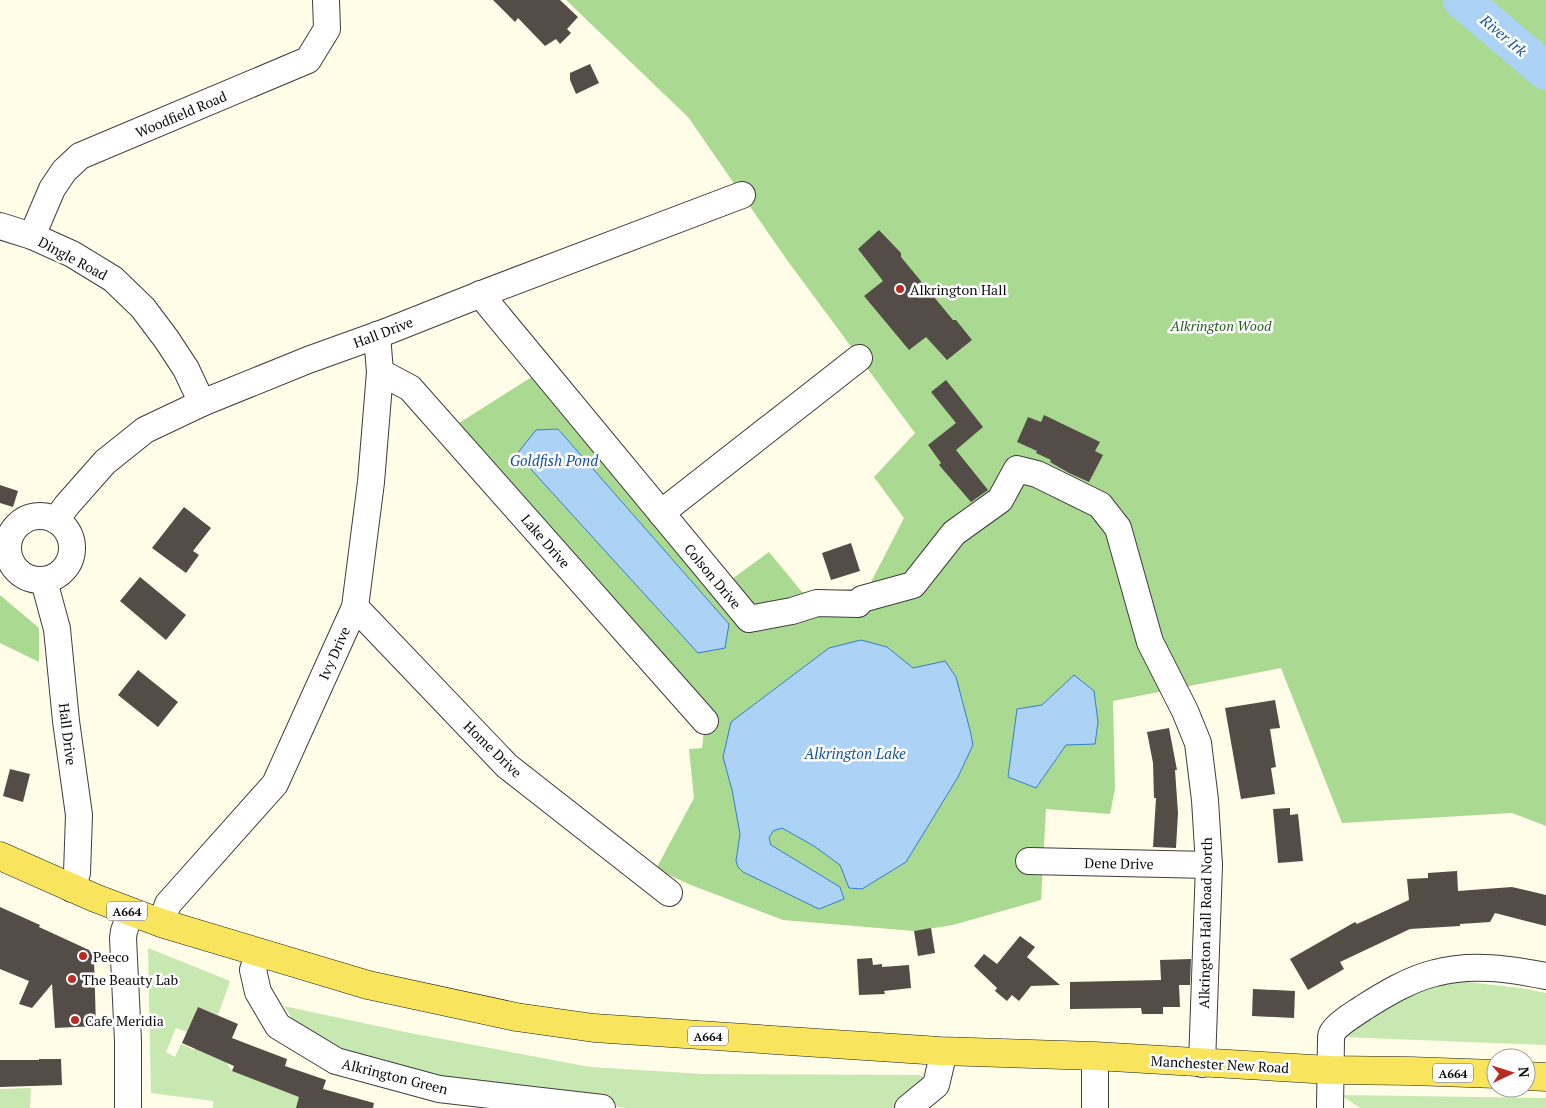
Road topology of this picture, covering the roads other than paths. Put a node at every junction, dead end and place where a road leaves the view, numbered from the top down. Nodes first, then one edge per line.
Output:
1 (326, 0) edge
2 (742, 195) dead end
3 (0, 226) edge
4 (32, 236) junction
5 (480, 294) junction
6 (377, 335) junction
7 (859, 358) dead end
8 (380, 372) junction
9 (202, 403) junction
10 (1017, 469) joint
11 (661, 513) junction
12 (56, 520) junction
13 (5, 560) edge
14 (44, 581) junction
15 (355, 607) junction
16 (705, 721) dead end
17 (0, 856) edge
18 (1029, 861) dead end
19 (1209, 865) junction
20 (72, 888) junction
21 (669, 893) dead end
22 (131, 912) junction
23 (161, 923) junction
24 (259, 952) junction
25 (1546, 976) edge
26 (944, 1051) junction
27 (1095, 1056) junction
28 (1202, 1064) junction
29 (1330, 1070) junction
30 (1486, 1074) edge
31 (128, 1108) edge
32 (602, 1108) edge
33 (908, 1108) edge
34 (1095, 1108) edge
35 (1330, 1108) edge

1 - 4 street, Woodfield Road
2 - 5 street, Hall Drive
3 - 4 street, Dingle Road
4 - 9 street, Dingle Road
5 - 6 street, Hall Drive
5 - 11 street, Colson Drive
6 - 8 street, Ivy Drive
6 - 9 street, Hall Drive
7 - 11 street
8 - 15 street, Ivy Drive
8 - 16 street, Lake Drive
9 - 12 street, Hall Drive
10 - 11 street, Colson Drive
10 - 19 street, Alkrington Hall Road North
12 - 13 street
12 - 14 street
13 - 14 street
14 - 20 street, Hall Drive
15 - 21 street, Home Drive
15 - 23 street, Ivy Drive
17 - 20 main road, A664
18 - 19 street, Dene Drive
19 - 28 street, Alkrington Hall Road North
20 - 22 main road, A664
22 - 23 main road, A664
22 - 31 street
23 - 24 main road, A664
24 - 26 main road, A664
24 - 32 street, Alkrington Green
25 - 29 street
26 - 27 main road, Manchester New Road / A664
26 - 33 street
27 - 28 main road, Manchester New Road / A664
27 - 34 street
28 - 29 main road, Manchester New Road
29 - 30 main road, Manchester New Road / A664
29 - 35 street

